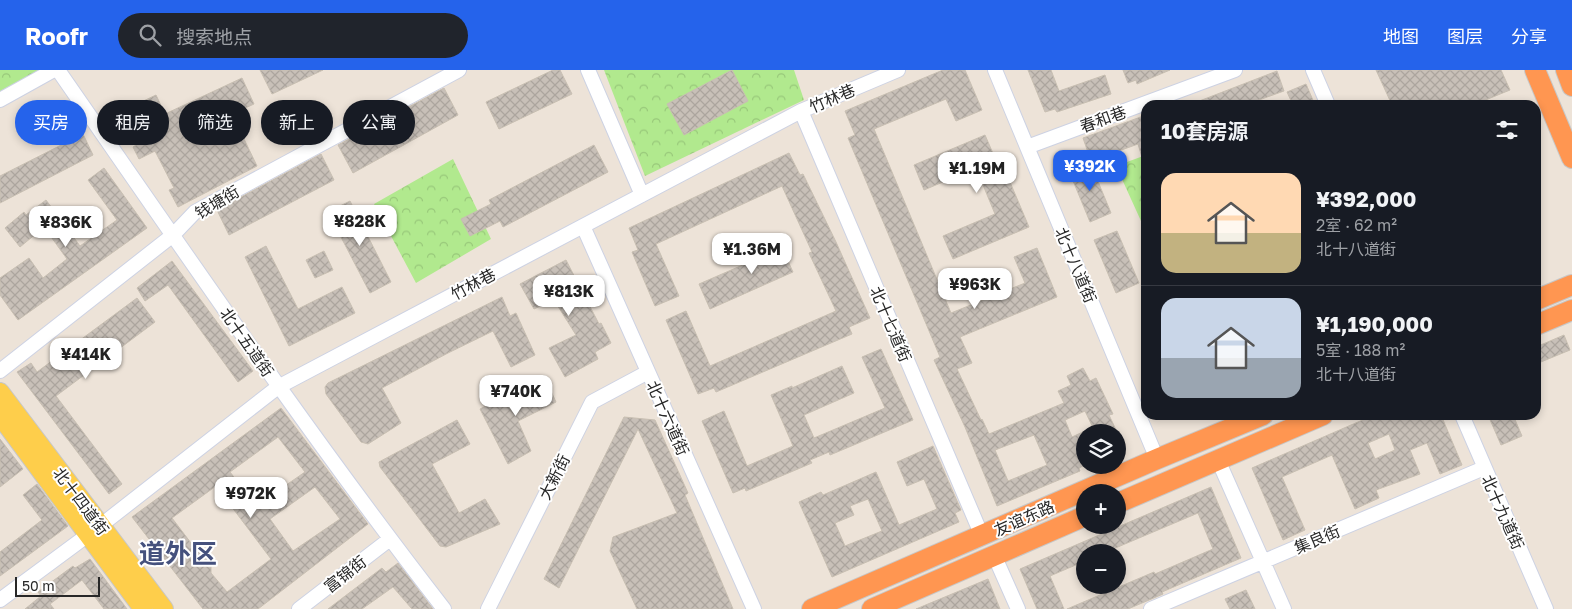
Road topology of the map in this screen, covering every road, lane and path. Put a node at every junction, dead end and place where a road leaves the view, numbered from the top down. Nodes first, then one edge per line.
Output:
1 (56, 70) edge
2 (459, 70) edge
3 (588, 70) edge
4 (898, 70) edge
5 (995, 70) edge
6 (1235, 70) edge
7 (1313, 70) edge
8 (1535, 70) edge
9 (1566, 70) edge
10 (1572, 85) edge
11 (0, 100) edge
12 (1154, 100) edge
13 (1326, 100) edge
14 (1141, 105) edge
15 (801, 111) junction
16 (1027, 147) junction
17 (1572, 158) edge
18 (642, 195) junction
19 (583, 226) junction
20 (173, 235) junction
21 (1572, 285) edge
22 (1541, 298) edge
23 (1572, 310) edge
24 (1541, 323) edge
25 (0, 371) edge
26 (648, 372) junction
27 (278, 387) junction
28 (0, 392) edge
29 (0, 416) edge
30 (1251, 420) edge
31 (1311, 420) edge
32 (1464, 420) edge
33 (1157, 459) junction
34 (1218, 460) junction
35 (1484, 468) junction
36 (1126, 500) edge
37 (1076, 520) edge
38 (94, 530) junction
39 (982, 536) junction
40 (390, 539) junction
41 (994, 555) junction
42 (1263, 562) junction
43 (0, 600) edge
44 (143, 609) edge
45 (164, 609) edge
46 (299, 609) edge
47 (444, 609) edge
48 (488, 609) edge
49 (754, 609) edge
50 (812, 609) edge
51 (872, 609) edge
52 (1018, 609) edge
53 (1151, 609) edge
54 (1284, 609) edge
55 (1546, 609) edge

1 - 11 street
1 - 20 street, 北十五道街
2 - 20 street, 钱塘街
3 - 18 street
4 - 15 street, 竹林巷
5 - 16 street, 北十八道街
6 - 12 street, 春和巷
7 - 13 street
8 - 17 highway
9 - 10 highway
14 - 16 street, 春和巷
15 - 18 street, 竹林巷
15 - 39 street, 北十七道街
16 - 33 street, 北十八道街
18 - 19 street, 竹林巷
19 - 26 street, 北十六道街
19 - 27 street, 竹林巷
20 - 25 street, 钱塘街
20 - 27 street, 北十五道街
21 - 22 highway
23 - 24 highway
26 - 48 street, 大新街
26 - 49 street, 北十六道街
27 - 38 street, 竹林巷
27 - 40 street, 北十五道街
28 - 38 main road, 北十四道街
29 - 38 main road, 北十四道街
30 - 33 highway, 友谊东路
31 - 34 highway
32 - 35 street, 北十九道街
33 - 39 highway, 友谊东路
34 - 36 highway
34 - 42 street
35 - 42 street, 集良街
35 - 55 street, 北十九道街
37 - 41 highway, 友谊东路
38 - 43 street, 竹林巷
38 - 44 main road, 北十四道街
38 - 45 main road, 北十四道街
39 - 50 highway, 友谊东路
40 - 46 street, 富锦街
40 - 47 street, 北十五道街
41 - 51 highway, 友谊东路
41 - 52 street
42 - 53 street, 集良街
42 - 54 street

